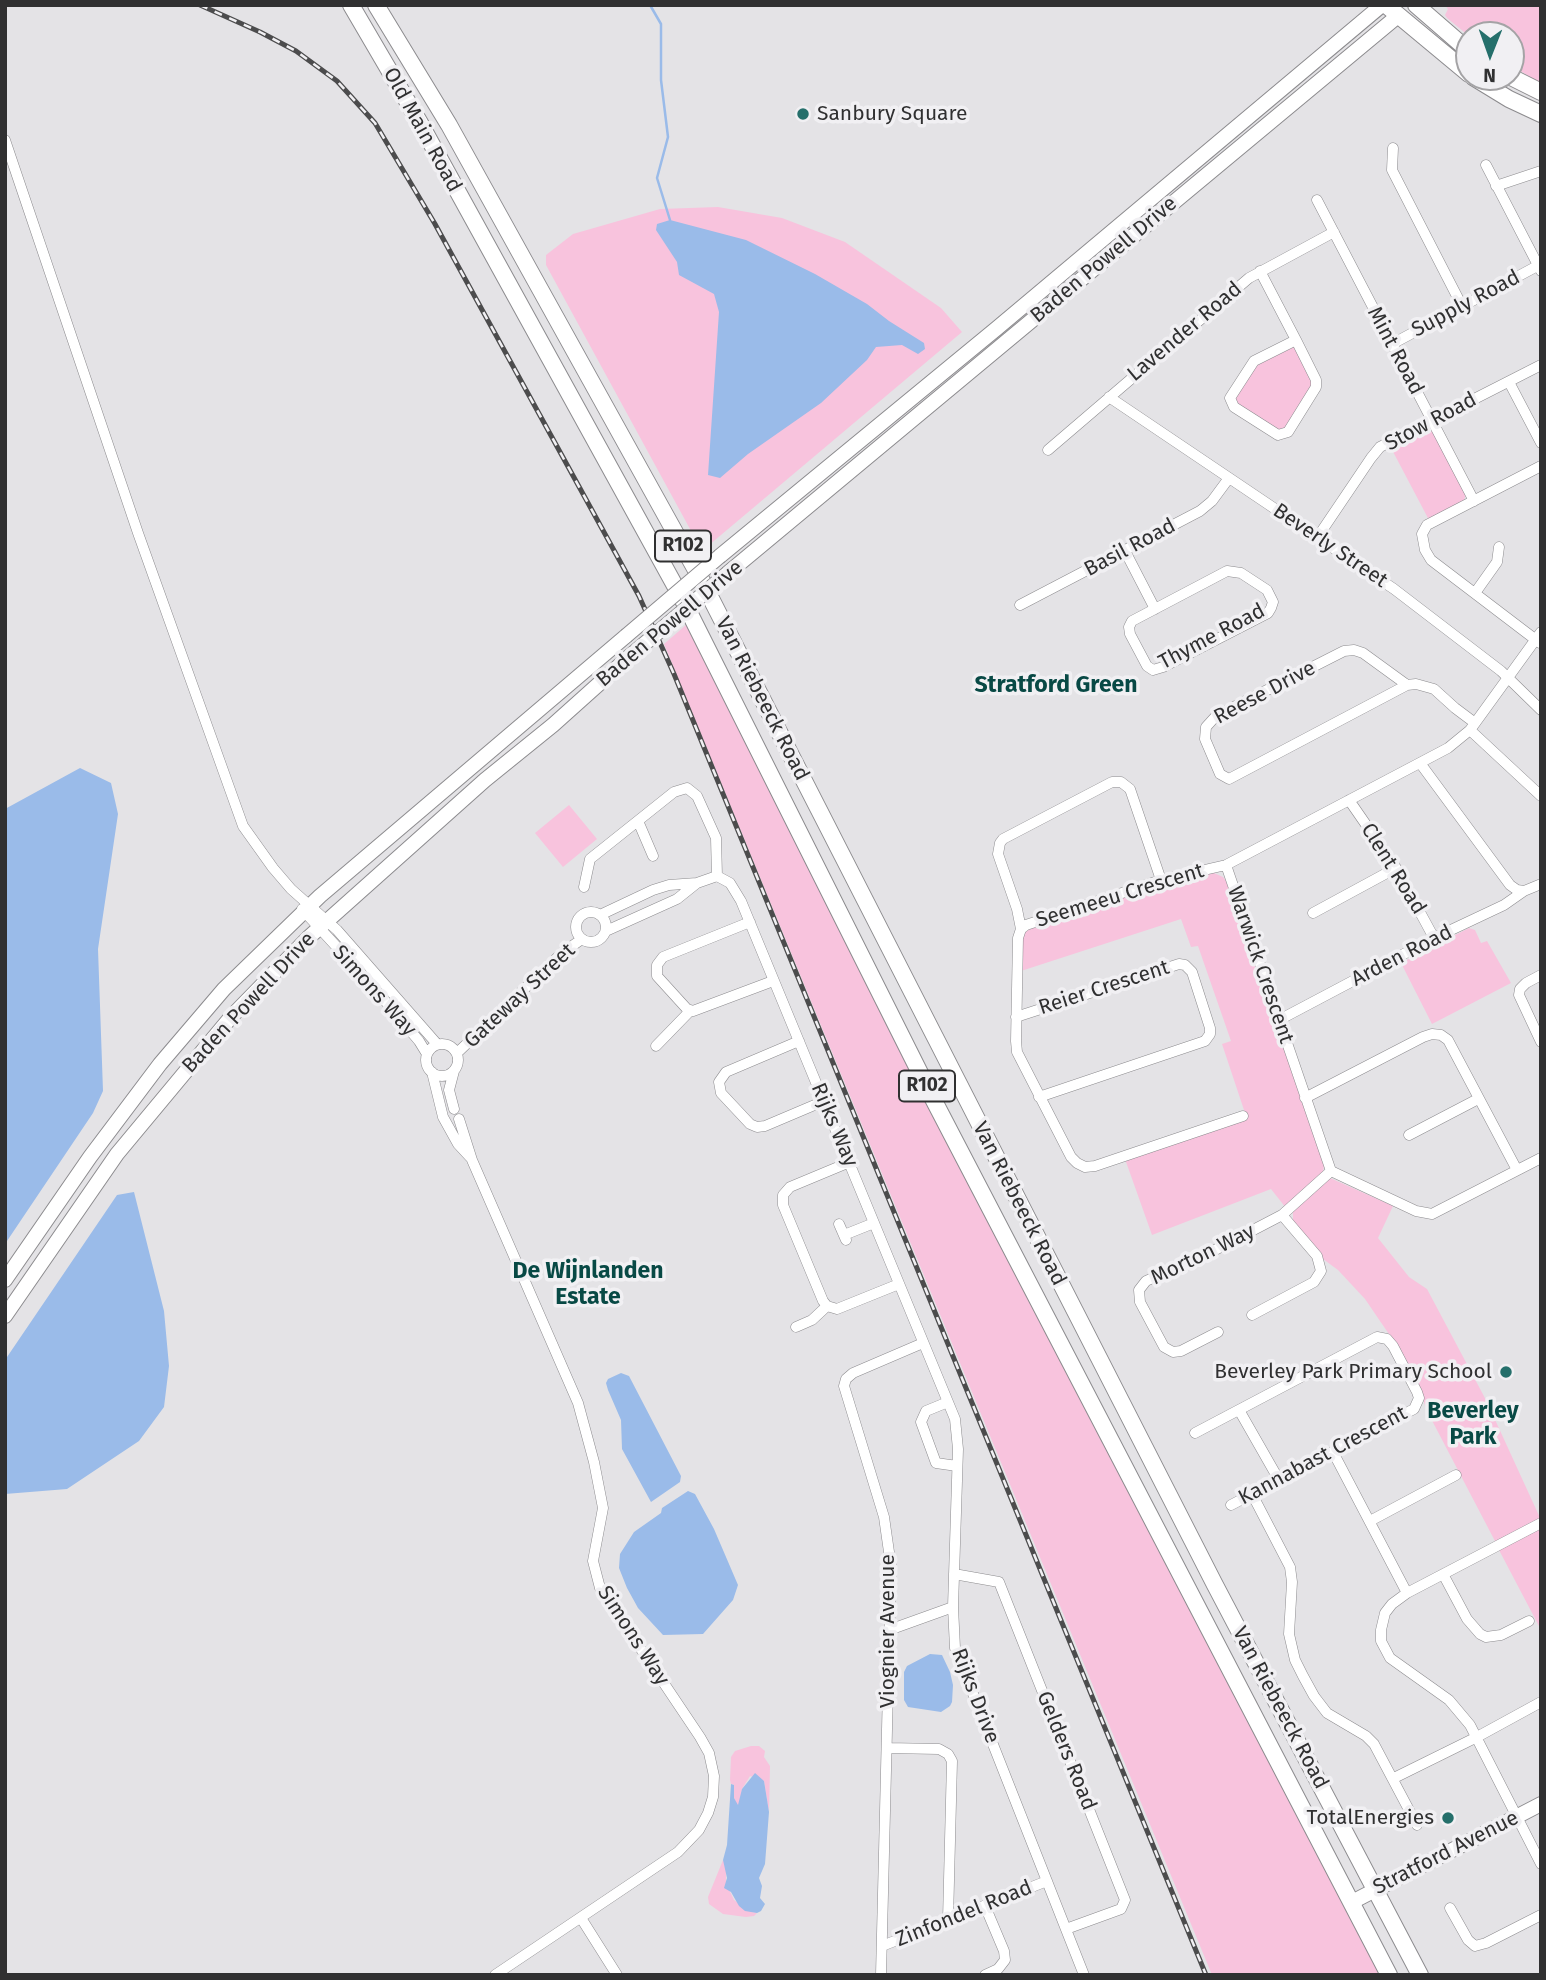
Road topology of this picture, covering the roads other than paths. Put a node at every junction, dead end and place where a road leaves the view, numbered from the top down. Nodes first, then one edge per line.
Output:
1 (351, 5) edge
2 (376, 5) edge
3 (1416, 5) edge
4 (1394, 8) edge
5 (1455, 39) edge
6 (1455, 62) edge
7 (1525, 84) edge
8 (1496, 91) edge
9 (1541, 92) edge
10 (1541, 114) edge
11 (5, 140) edge
12 (1392, 148) dead end
13 (1486, 165) dead end
14 (1541, 171) edge
15 (1496, 186) junction
16 (1317, 200) dead end
17 (1334, 232) junction
18 (518, 249) joint
19 (492, 255) joint
20 (1540, 267) edge
21 (1259, 271) junction
22 (1462, 306) junction
23 (1296, 340) junction
24 (1392, 344) junction
25 (1541, 365) edge
26 (1509, 382) junction
27 (1108, 397) junction
28 (1432, 421) junction
29 (1541, 443) edge
30 (1048, 450) dead end
31 (1541, 466) edge
32 (1229, 478) junction
33 (1474, 500) junction
34 (1317, 537) junction
35 (1499, 547) dead end
36 (1125, 551) junction
37 (1475, 593) junction
38 (1020, 606) dead end
39 (1155, 608) junction
40 (1539, 638) edge
41 (1507, 678) junction
42 (1407, 685) junction
43 (1541, 710) edge
44 (1472, 727) junction
45 (1420, 763) junction
46 (1541, 796) edge
47 (1349, 800) junction
48 (638, 821) junction
49 (653, 856) dead end
50 (1226, 865) junction
51 (1396, 867) junction
52 (717, 876) junction
53 (1161, 880) junction
54 (697, 883) junction
55 (1541, 884) edge
56 (583, 887) dead end
57 (1524, 891) junction
58 (638, 897) junction
59 (307, 908) junction
60 (644, 913) junction
61 (1314, 913) dead end
62 (600, 915) junction
63 (750, 922) junction
64 (323, 925) junction
65 (1021, 929) junction
66 (606, 931) junction
67 (1434, 938) junction
68 (582, 939) junction
69 (1541, 975) edge
70 (773, 981) junction
71 (690, 1011) junction
72 (1016, 1017) junction
73 (1279, 1020) junction
74 (799, 1041) junction
75 (1541, 1042) edge
76 (437, 1044) junction
77 (656, 1046) dead end
78 (457, 1053) junction
79 (427, 1054) junction
80 (946, 1062) junction
81 (454, 1071) junction
82 (432, 1072) junction
83 (921, 1073) junction
84 (1040, 1097) junction
85 (1305, 1098) junction
86 (1478, 1099) junction
87 (824, 1101) junction
88 (1243, 1116) dead end
89 (1409, 1135) dead end
90 (1541, 1158) edge
91 (472, 1160) junction
92 (850, 1162) junction
93 (1517, 1170) junction
94 (1331, 1171) junction
95 (1282, 1215) junction
96 (874, 1223) junction
97 (839, 1224) dead end
98 (5, 1280) edge
99 (899, 1284) junction
100 (827, 1306) junction
101 (1252, 1315) dead end
102 (5, 1316) edge
103 (796, 1327) dead end
104 (1218, 1332) dead end
105 (1087, 1336) junction
106 (923, 1343) junction
107 (1062, 1347) junction
108 (948, 1402) junction
109 (1239, 1410) junction
110 (1195, 1433) dead end
111 (1333, 1452) junction
112 (957, 1466) junction
113 (1456, 1475) dead end
114 (1279, 1480) junction
115 (1252, 1494) junction
116 (1231, 1504) dead end
117 (1370, 1521) junction
118 (1541, 1523) edge
119 (954, 1574) junction
120 (1443, 1574) junction
121 (1407, 1593) junction
122 (1224, 1602) junction
123 (953, 1607) junction
124 (1200, 1612) junction
125 (1529, 1620) dead end
126 (889, 1630) junction
127 (1541, 1702) edge
128 (1477, 1737) junction
129 (887, 1748) junction
130 (1394, 1778) junction
131 (1541, 1804) edge
132 (1517, 1816) junction
133 (1417, 1825) dead end
134 (1541, 1864) edge
135 (1047, 1881) junction
136 (1375, 1891) junction
137 (1352, 1902) junction
138 (985, 1906) junction
139 (1450, 1908) dead end
140 (1541, 1915) edge
141 (581, 1918) junction
142 (948, 1920) junction
143 (1066, 1929) junction
144 (882, 1946) junction
145 (495, 1975) edge
146 (617, 1975) edge
147 (881, 1975) edge
148 (985, 1975) edge
149 (1084, 1975) edge
150 (1389, 1975) edge
151 (1420, 1975) edge

1 - 19 main road, Old Main Road / R102
2 - 18 main road, Old Main Road / R102
3 - 5 main road
4 - 6 main road
4 - 59 main road, Baden Powell Drive, bridge
4 - 64 main road, Baden Powell Drive, bridge
7 - 9 main road
8 - 10 main road
11 - 59 street
12 - 22 street
13 - 15 street
14 - 15 street
15 - 20 street
16 - 17 street, Mint Road
17 - 21 street, Lavender Road
17 - 24 street, Mint Road
18 - 80 main road, Van Riebeeck Road / R102
19 - 83 main road, Van Riebeeck Road / R102
20 - 22 street, Supply Road
21 - 23 street
21 - 27 street, Lavender Road
22 - 24 street, Supply Road
23 - 23 street
24 - 28 street, Mint Road
25 - 26 street, Stow Road
26 - 28 street, Stow Road
26 - 29 street
27 - 30 street, Lavender Road
27 - 32 street, Beverly Street
28 - 33 street, Mint Road
28 - 34 street, Stow Road
31 - 33 street
32 - 34 street, Beverly Street
32 - 36 street, Basil Road
33 - 37 street
34 - 41 street, Beverly Street
35 - 37 street
36 - 38 street, Basil Road
36 - 39 street
37 - 40 street
39 - 39 street, Thyme Road
40 - 41 street, Warwick Crescent
41 - 43 street, Beverly Street
41 - 44 street, Warwick Crescent
42 - 42 street, Reese Drive
42 - 44 street, Reese Drive
44 - 45 street, Warwick Crescent
44 - 46 street, Reese Drive
45 - 47 street, Warwick Crescent
45 - 57 street
47 - 50 street, Warwick Crescent
47 - 51 street, Clent Road
48 - 49 street
48 - 52 street
48 - 56 street
50 - 53 street, Seemeeu Crescent
50 - 73 street, Warwick Crescent
51 - 61 street
51 - 67 street, Clent Road
52 - 54 street
52 - 63 street, Rijks Way
53 - 65 street, Seemeeu Crescent
53 - 65 street
54 - 58 street
54 - 60 street
55 - 57 street, Arden Road
57 - 67 street, Arden Road
58 - 60 street
58 - 62 street
59 - 64 street
59 - 98 main road, Baden Powell Drive
60 - 66 street
62 - 66 street
62 - 68 street
63 - 70 street, Rijks Way
63 - 71 street
64 - 76 street, Simons Way
64 - 79 street, Simons Way
64 - 102 main road, Baden Powell Drive
65 - 72 street, Seemeeu Crescent
66 - 68 street
67 - 73 street, Arden Road
68 - 78 street, Gateway Street
69 - 75 street
70 - 71 street
70 - 74 street, Rijks Way
71 - 77 street
72 - 84 street, Seemeeu Crescent
72 - 84 street, Reier Crescent
73 - 85 street, Warwick Crescent
74 - 87 street, Rijks Way
74 - 87 street
76 - 78 street
76 - 79 street
78 - 81 street
79 - 82 street
80 - 83 main road
80 - 105 main road, Van Riebeeck Road / R102
81 - 82 street
81 - 91 street, Simons Way
82 - 91 street, Simons Way
83 - 107 main road, Van Riebeeck Road / R102
84 - 88 street, Seemeeu Crescent
85 - 86 street
85 - 94 street, Warwick Crescent
86 - 89 street
86 - 93 street
87 - 92 street, Rijks Way
90 - 93 street
91 - 141 street, Simons Way
92 - 96 street, Rijks Way
92 - 100 street
93 - 94 street
94 - 95 street, Morton Way
95 - 101 street
95 - 104 street, Morton Way
96 - 97 street
96 - 99 street, Rijks Way
99 - 100 street
99 - 106 street, Rijks Way
100 - 103 street
105 - 107 main road
105 - 122 main road, Van Riebeeck Road / R102
106 - 108 street, Rijks Way
106 - 126 street, Viognier Avenue
107 - 124 main road, Van Riebeeck Road / R102
108 - 112 street, Rijks Drive
108 - 112 street
109 - 110 street, Kannabast Crescent
109 - 111 street, Kannabast Crescent
109 - 114 street
111 - 114 street, Kannabast Crescent
111 - 117 street
112 - 119 street, Rijks Drive
113 - 117 street
114 - 115 street, Kannabast Crescent
115 - 116 street, Kannabast Crescent
115 - 130 street
117 - 121 street
118 - 120 street
119 - 123 street, Rijks Drive
119 - 143 street, Gelders Road
120 - 121 street
120 - 125 street
121 - 128 street
122 - 124 main road
122 - 136 main road, Van Riebeeck Road / R102
123 - 126 street
123 - 135 street, Rijks Drive
124 - 137 main road, Van Riebeeck Road / R102
126 - 129 street, Viognier Avenue
127 - 128 street
128 - 130 street
128 - 132 street
129 - 142 street
129 - 144 street, Viognier Avenue
130 - 133 street
131 - 132 main road, Stratford Avenue
132 - 134 street
132 - 136 main road, Stratford Avenue
135 - 138 street, Zinfondel Road
135 - 143 street, Rijks Drive
136 - 137 main road, Stratford Avenue
136 - 151 main road, Van Riebeeck Road / R102
137 - 150 main road, Van Riebeeck Road / R102
138 - 142 street, Zinfondel Road
138 - 148 street
139 - 140 street
141 - 145 street, Simons Way
141 - 146 street
142 - 144 street, Zinfondel Road
143 - 149 street, Rijks Drive
144 - 147 street, Viognier Avenue

